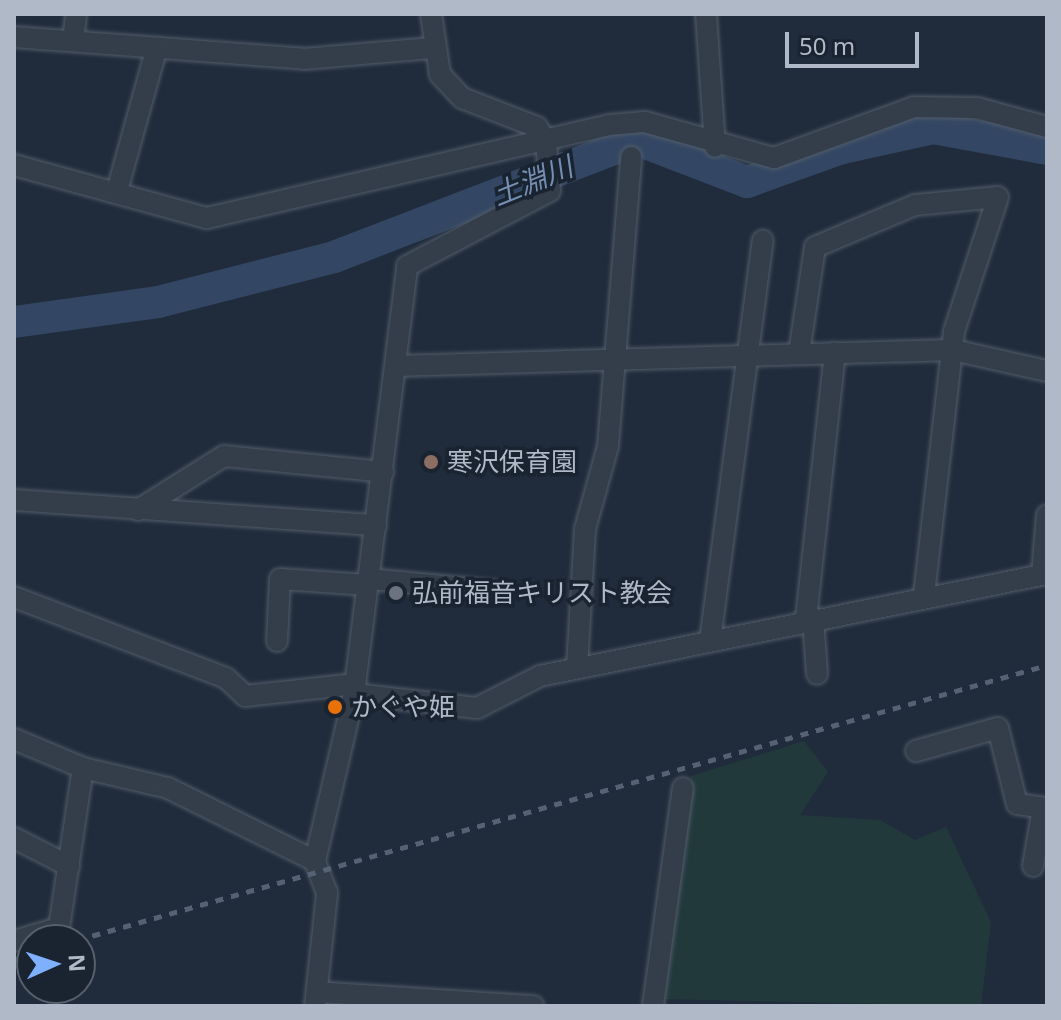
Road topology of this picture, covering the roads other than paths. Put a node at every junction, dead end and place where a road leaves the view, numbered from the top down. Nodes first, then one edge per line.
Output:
1 (76, 14) edge
2 (431, 14) edge
3 (706, 14) edge
4 (14, 37) edge
5 (73, 40) junction
6 (157, 47) junction
7 (432, 48) junction
8 (1047, 127) edge
9 (715, 147) junction
10 (546, 148) junction
11 (631, 157) dead end
12 (14, 165) edge
13 (117, 191) junction
14 (763, 240) dead end
15 (953, 350) junction
16 (799, 353) junction
17 (835, 353) junction
18 (742, 354) junction
19 (617, 356) junction
20 (396, 366) junction
21 (1047, 371) edge
22 (383, 472) junction
23 (14, 500) edge
24 (138, 510) junction
25 (1047, 515) edge
26 (376, 525) junction
27 (1045, 574) edge
28 (368, 582) junction
29 (495, 591) dead end
30 (14, 597) edge
31 (924, 597) junction
32 (809, 619) junction
33 (277, 641) dead end
34 (710, 641) junction
35 (577, 668) junction
36 (817, 674) dead end
37 (354, 689) junction
38 (14, 739) edge
39 (916, 751) dead end
40 (83, 768) junction
41 (683, 788) dead end
42 (1045, 808) edge
43 (14, 838) edge
44 (315, 861) junction
45 (69, 866) junction
46 (1033, 866) dead end
47 (14, 941) edge
48 (316, 999) edge
49 (534, 1006) edge
50 (653, 1006) edge

1 - 5 street
2 - 7 street
3 - 9 street
4 - 5 street
5 - 6 street
6 - 7 street
6 - 13 street
7 - 10 street
8 - 9 street
9 - 10 street
10 - 13 street
10 - 20 street
11 - 19 street
12 - 13 street
14 - 18 street
15 - 16 street
15 - 17 street
15 - 21 street
15 - 31 street
16 - 17 street
16 - 18 street
17 - 32 street
18 - 19 street
18 - 34 street
19 - 20 street
19 - 35 street
20 - 22 street
22 - 24 street
22 - 26 street
23 - 24 street
24 - 26 street
25 - 27 street
26 - 28 street
27 - 31 street
28 - 29 street
28 - 33 street
28 - 37 street
30 - 37 street
31 - 32 street
32 - 34 street
32 - 36 street
34 - 35 street
35 - 37 street
37 - 44 street
38 - 40 street
39 - 42 street
40 - 44 street
40 - 45 street
41 - 50 street
42 - 46 street
43 - 45 street
44 - 48 street
45 - 47 street
48 - 49 street

